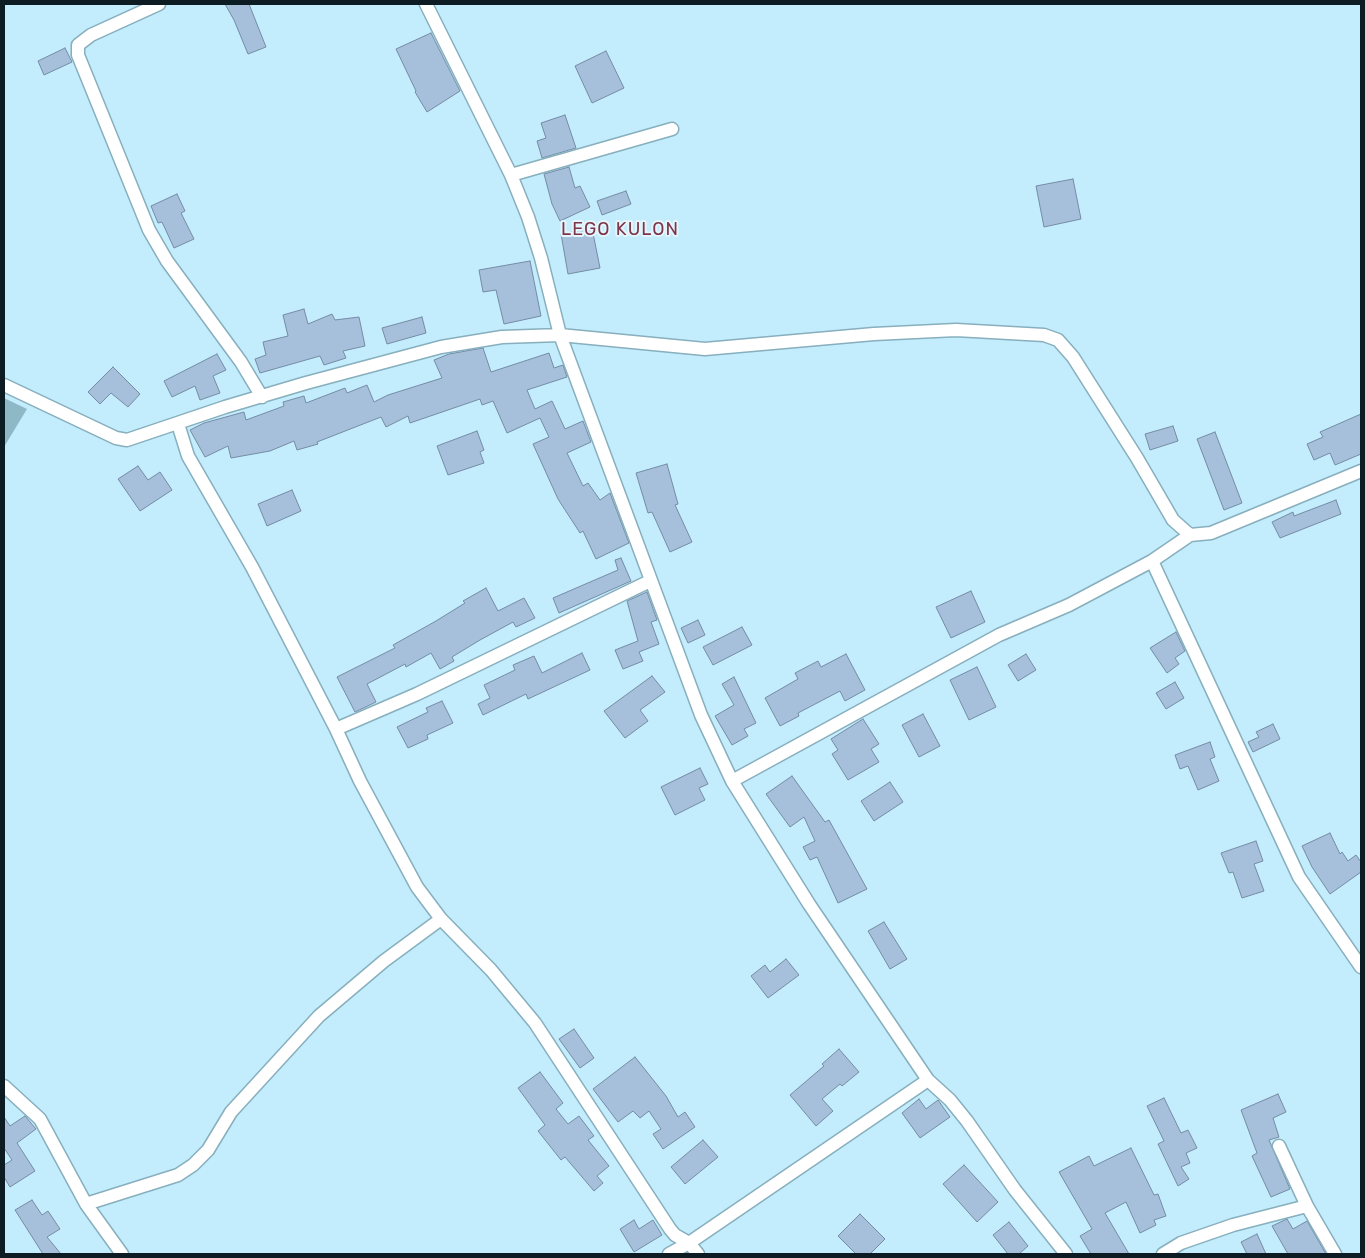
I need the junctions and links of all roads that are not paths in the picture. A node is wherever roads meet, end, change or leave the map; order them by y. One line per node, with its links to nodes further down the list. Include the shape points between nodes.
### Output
1 (158, 4): 7 (street, via 91,35 78,45 78,55 149,230)
2 (426, 4): 4 (street)
3 (672, 129): 4 (street)
4 (511, 175): 5 (street, via 541,258)
5 (560, 335): 7 (street, via 502,336 441,347); 10 (street, via 705,350 956,330 1052,336 1073,357 1173,520); 12 (street)
6 (4, 386): 8 (street, via 121,440)
7 (262, 397): 8 (street)
8 (178, 424): 13 (street, via 188,456 252,567)
9 (1361, 471): 10 (street, via 1211,533)
10 (1190, 535): 11 (street)
11 (1152, 561): 14 (street, via 1069,605 999,635); 16 (street, via 1299,877)
12 (650, 581): 13 (street, via 426,690); 14 (street, via 701,715)
13 (336, 729): 15 (street, via 400,858)
14 (732, 782): 17 (street, via 809,904)
15 (441, 919): 20 (street, via 384,961 319,1016 232,1112 208,1150 193,1165 178,1175); 22 (street, via 491,970 534,1023 670,1229)
16 (1361, 967)
17 (928, 1080): 22 (street); 27 (street, via 968,1121)
18 (4, 1086): 20 (street, via 40,1119)
19 (1279, 1146): 21 (street)
20 (86, 1204): 24 (street)
21 (1307, 1206): 23 (street, via 1233,1225); 29 (street)
22 (689, 1243): 25 (street); 26 (street)
23 (1184, 1249): 28 (street)
24 (122, 1254)
25 (669, 1254)
26 (698, 1254)
27 (1066, 1254)
28 (1163, 1254)
29 (1335, 1254)

